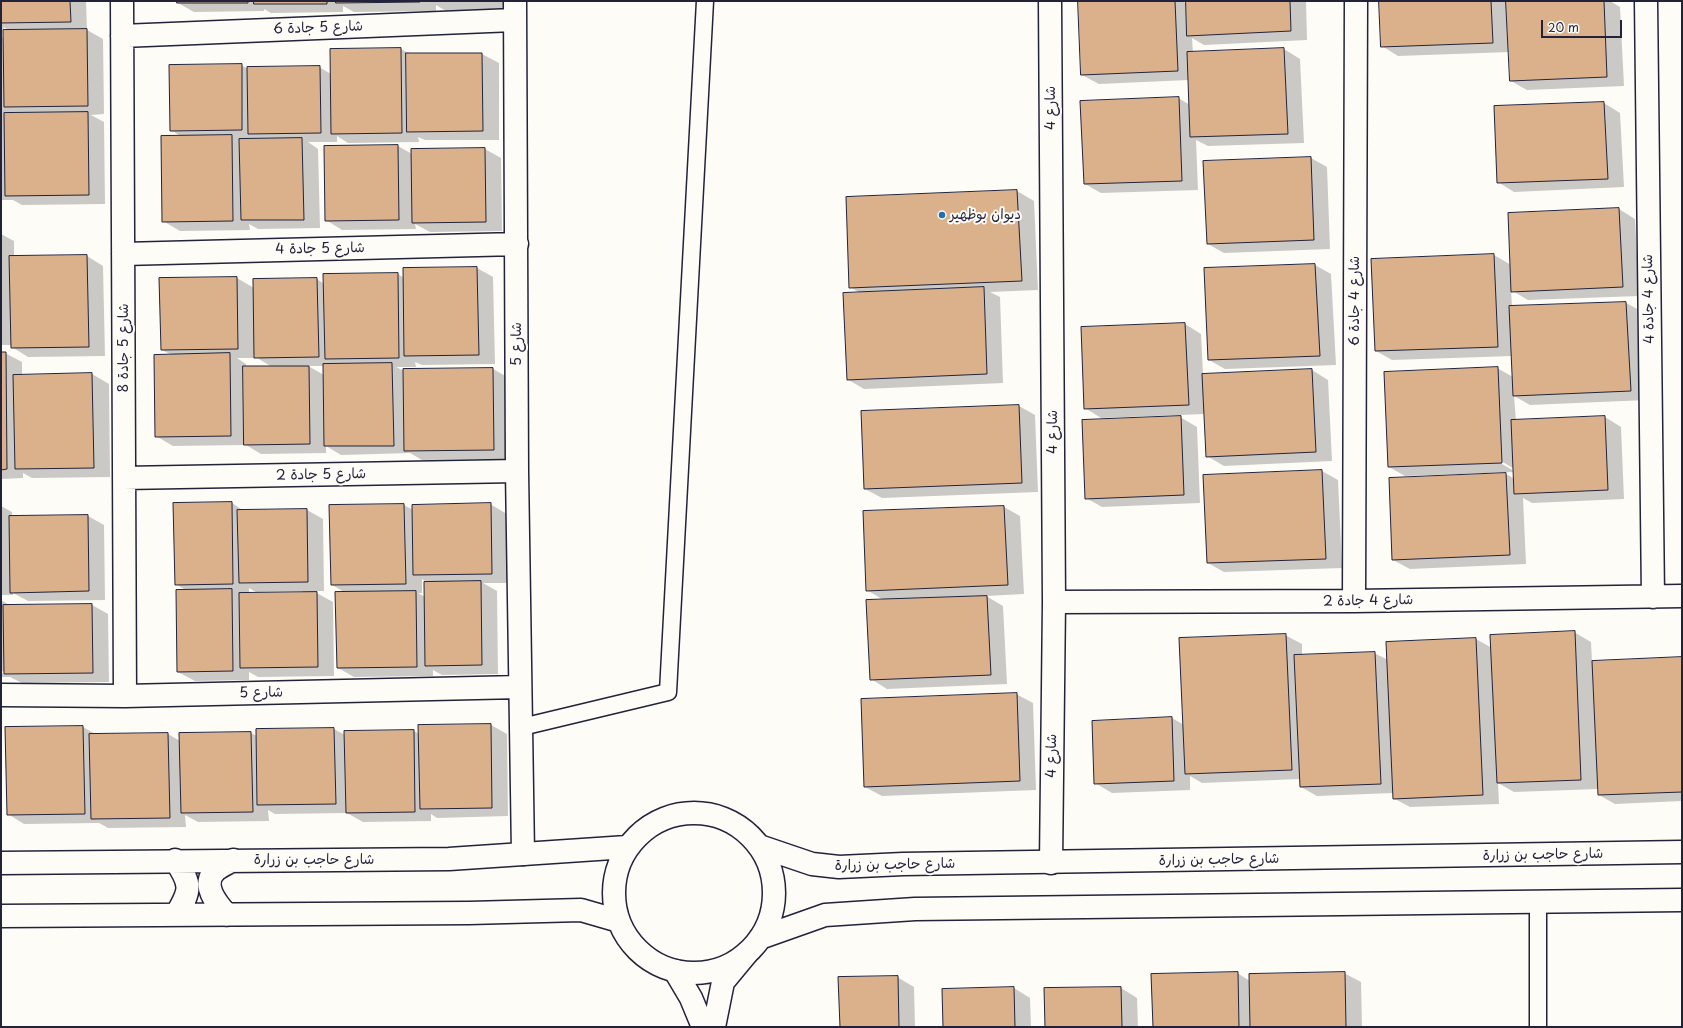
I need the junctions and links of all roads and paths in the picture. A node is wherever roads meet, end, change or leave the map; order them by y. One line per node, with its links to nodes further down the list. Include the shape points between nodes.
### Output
1 (122, 1): 7 (street, شارع 5 جادة 8)
2 (705, 1): 19 (lane, via 668,692)
3 (1050, 1): 15 (street, شارع 4)
4 (1356, 1): 14 (street, شارع 4 جادة 6)
5 (1646, 1): 13 (street, شارع 4 جادة 4)
6 (514, 11): 7 (street, شارع 5 جادة 6); 8 (street, شارع 5)
7 (122, 36): 9 (street, شارع 5 جادة 8)
8 (517, 244): 9 (street, شارع 5 جادة 4); 10 (street, شارع 5)
9 (123, 254): 11 (street, شارع 5 جادة 8)
10 (517, 471): 11 (street, شارع 5 جادة 2); 16 (street, شارع 5)
11 (124, 478): 18 (street, شارع 5 جادة 8)
12 (1682, 596): 13 (street, شارع 4 جادة 2)
13 (1653, 597): 14 (street, شارع 4 جادة 2)
14 (1354, 601): 15 (street, شارع 4 جادة 2)
15 (1054, 602): 27 (street, شارع 4)
16 (520, 687): 18 (street, شارع 5); 19 (street, شارع 5)
17 (1, 695): 18 (street, شارع 5)
18 (125, 696)
19 (522, 727): 23 (street, شارع 5)
20 (759, 846): 21 (street, via 741,828 718,816 693,812 667,817 645,828); 27 (street, شارع حاجب بن زرارة, via 812,864 839,867); 34 (street, via 770,868 774,892 770,916)
21 (627, 847): 23 (street, شارع حاجب بن زرارة); 33 (street, via 617,870 613,895)
22 (1682, 852): 27 (street, شارع حاجب بن زرارة)
23 (523, 854): 25 (street, شارع حاجب بن زرارة, via 449,859)
24 (175, 860): 25 (street, شارع حاجب بن زرارة); 26 (street, شارع حاجب بن زرارة); 31 (street, via 186,876 188,896)
25 (233, 860): 30 (street, via 215,871 210,883 213,899)
26 (1, 863)
27 (1051, 863)
28 (1682, 900): 29 (street)
29 (1538, 902): 34 (street, via 915,909 826,915); 38 (lane)
30 (227, 914): 31 (street); 33 (street, via 581,910)
31 (176, 915): 32 (street)
32 (1, 916)
33 (619, 921): 35 (street, via 632,943 641,952 651,960)
34 (754, 946): 35 (street, via 725,966 700,973); 37 (street, via 723,982)
35 (675, 971): 36 (street, via 691,998)
36 (703, 1027)
37 (714, 1027)
38 (1538, 1027)

